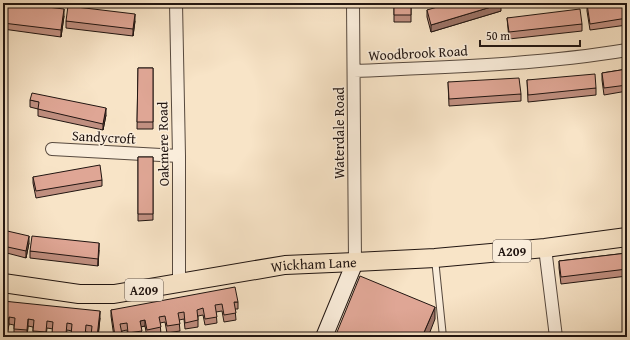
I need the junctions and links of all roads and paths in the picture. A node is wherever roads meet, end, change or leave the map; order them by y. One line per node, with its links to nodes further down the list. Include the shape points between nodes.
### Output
1 (176, 3): 6 (street, Oakmere Road)
2 (353, 3): 4 (street, Waterdale Road)
3 (627, 50): 4 (street, Woodbrook Road, via 590,56 506,63)
4 (354, 72): 10 (street, Waterdale Road)
5 (52, 149): 6 (street, Sandycroft)
6 (179, 156): 12 (street, Oakmere Road)
7 (627, 237): 8 (main road, Wickham Lane / A209)
8 (545, 248): 9 (main road, Wickham Lane / A209); 15 (street)
9 (435, 258): 10 (main road, Wickham Lane / A209); 14 (lane)
10 (355, 262): 12 (main road, Wickham Lane / A209, via 285,265); 13 (street)
11 (3, 283): 12 (main road, Wickham Lane / A209, via 79,294 114,294)
12 (179, 284)
13 (324, 337)
14 (443, 337)
15 (556, 337)

